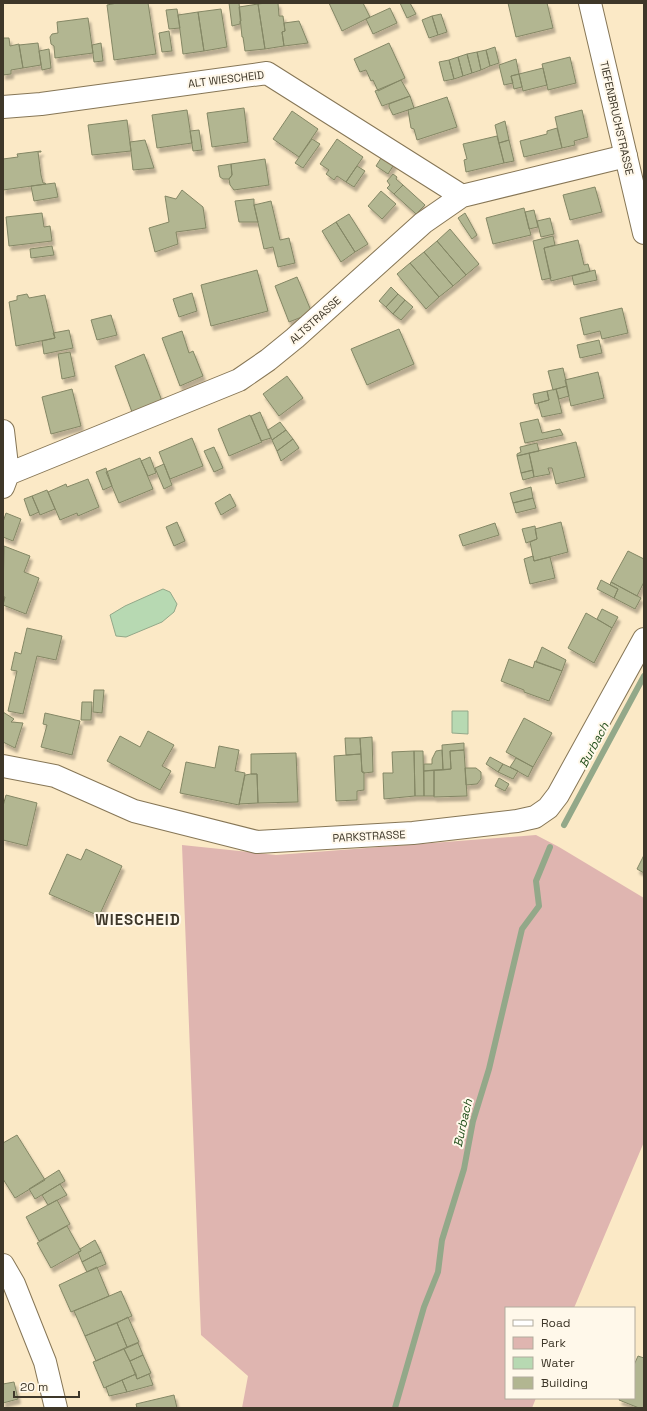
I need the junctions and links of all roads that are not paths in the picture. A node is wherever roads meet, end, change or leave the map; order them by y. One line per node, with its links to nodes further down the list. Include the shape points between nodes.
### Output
1 (590, 3): 3 (street, TIEFENBRUCHSTRASSE)
2 (3, 107): 4 (street, ALT WIESCHEID, via 267,73)
3 (626, 156): 4 (street, ALTSTRASSE); 5 (street, TIEFENBRUCHSTRASSE)
4 (462, 196): 7 (street, ALTSTRASSE, via 423,223 295,338 239,380)
5 (644, 233)
6 (3, 432): 7 (street)
7 (5, 481)
8 (644, 639): 9 (street, PARKSTRASSE, via 558,795 548,808 535,817 517,821 413,833 257,842 134,811 55,776)
9 (3, 766)
10 (3, 1265): 11 (street, via 14,1284 45,1362)
11 (56, 1408)

